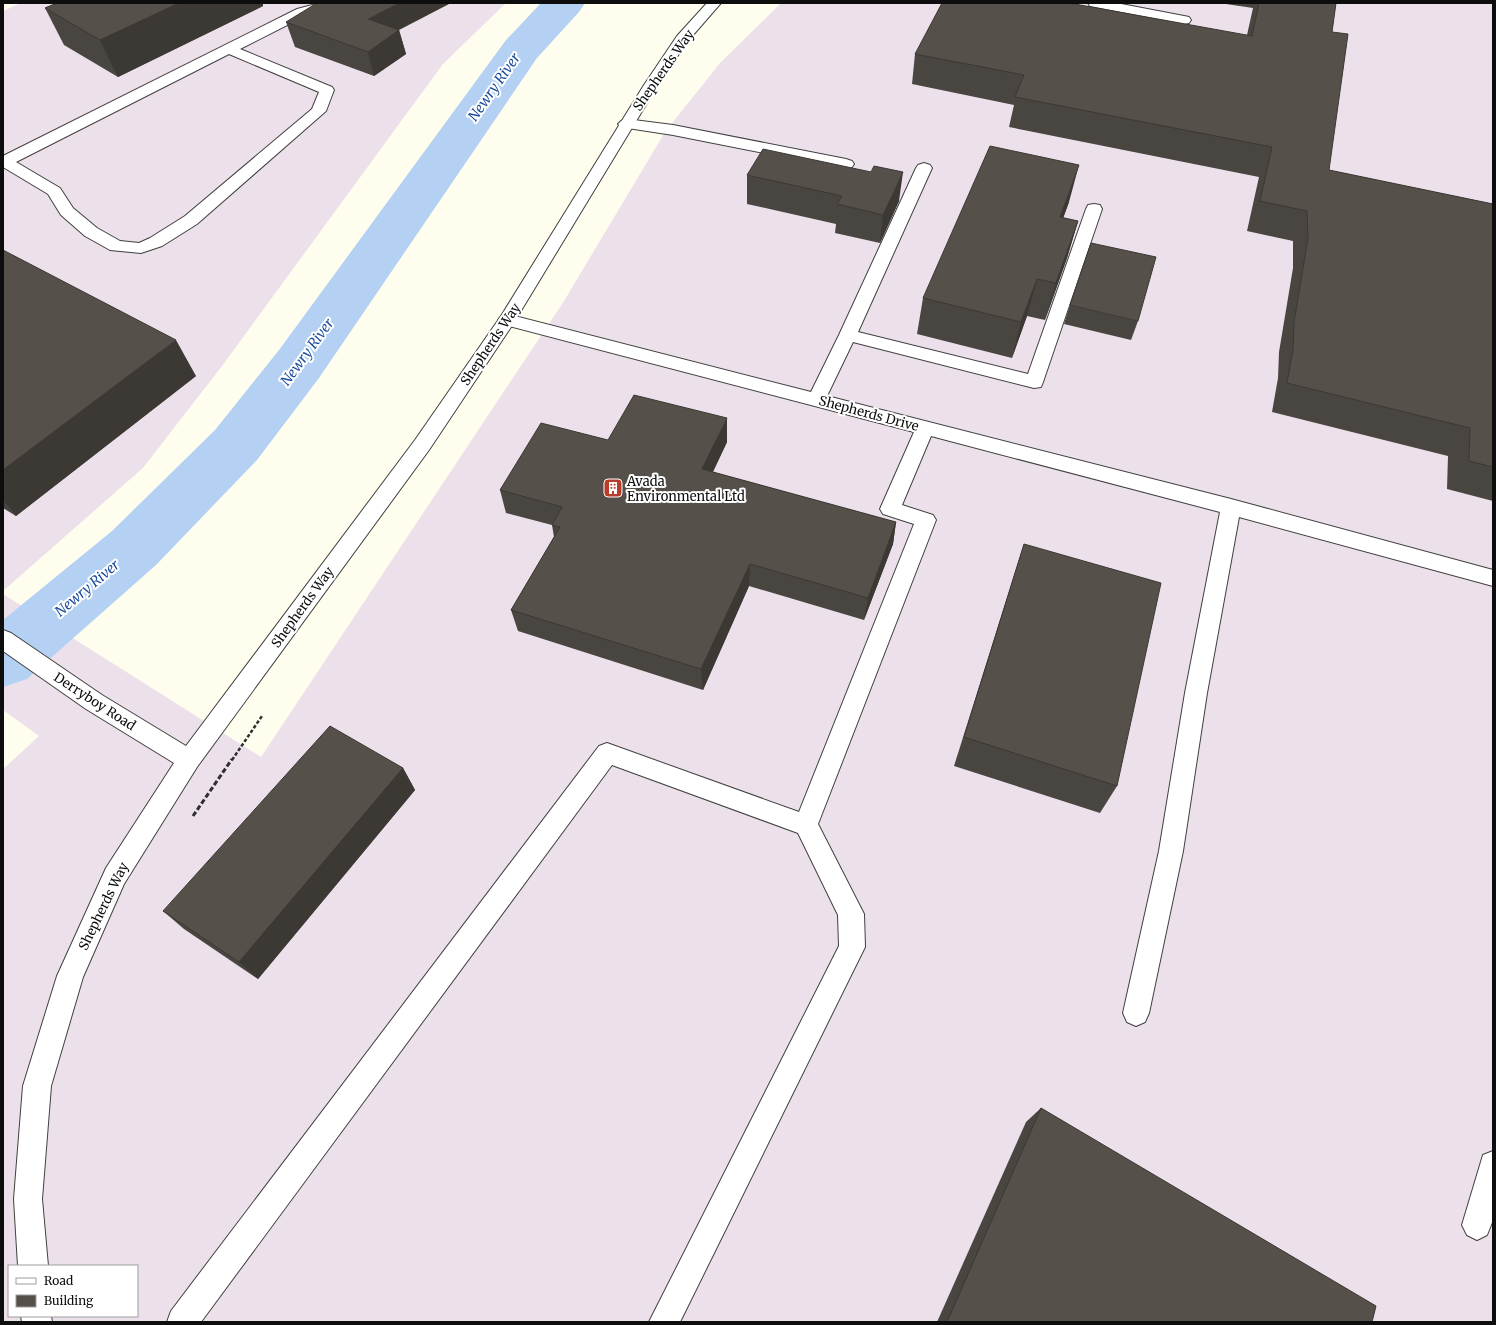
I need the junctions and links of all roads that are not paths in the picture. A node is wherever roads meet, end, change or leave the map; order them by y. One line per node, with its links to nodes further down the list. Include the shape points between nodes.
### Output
1 (335, 3): 5 (street, via 302,12)
2 (714, 3): 6 (street, Shepherds Way, via 682,39)
3 (1095, 3): 4 (street)
4 (1184, 20)
5 (228, 49): 7 (street); 7 (street, via 327,90 322,104 319,111 191,220 156,242 141,248 116,246 91,232 67,211 54,191)
6 (626, 124): 8 (street, via 673,130); 11 (street, Shepherds Way)
7 (4, 161)
8 (846, 164)
9 (924, 168): 12 (street)
10 (1094, 209): 12 (street, via 1034,382)
11 (507, 320): 13 (street, Shepherds Drive); 18 (street, Shepherds Way, via 422,445)
12 (848, 335): 13 (street)
13 (816, 400): 14 (street, Shepherds Drive)
14 (925, 428): 15 (street, Shepherds Drive); 19 (street, via 890,509 926,520)
15 (1231, 507): 16 (street, Shepherds Drive); 20 (street, via 1196,692 1171,851)
16 (1493, 578)
17 (3, 639): 18 (street, Derryboy Road, via 62,681)
18 (188, 760): 23 (street, Shepherds Way, via 115,876 70,976 37,1086 28,1200)
19 (806, 825): 24 (street, via 607,753); 25 (street, via 851,914 852,947)
20 (1136, 1013)
21 (1493, 1165): 22 (street)
22 (1477, 1225)
23 (33, 1265)
24 (182, 1322)
25 (664, 1322)

